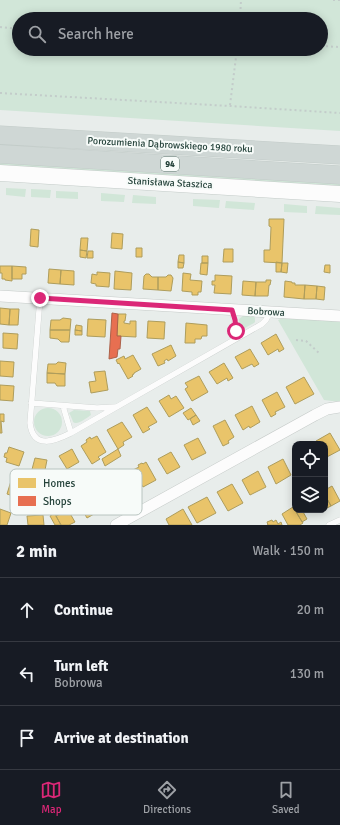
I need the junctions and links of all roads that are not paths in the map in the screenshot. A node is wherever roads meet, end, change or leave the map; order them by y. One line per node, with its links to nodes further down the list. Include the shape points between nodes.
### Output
1 (0, 135): 3 (main road, Porozumienia Dąbrowskiego 1980 roku / 94)
2 (0, 154): 5 (main road, Porozumienia Dąbrowskiego 1980 roku / 94)
3 (340, 155)
4 (0, 173): 6 (street, Stanisława Staszica)
5 (340, 175)
6 (340, 194)
7 (0, 296): 8 (street, Bobrowa)
8 (40, 298): 9 (street, Bobrowa); 13 (lane)
9 (232, 310): 10 (street, Bobrowa); 12 (lane, via 236,331)
10 (270, 312): 11 (street, Bobrowa); 12 (lane, via 262,324)
11 (340, 316)
12 (234, 339): 15 (lane)
13 (31, 403): 14 (lane); 17 (lane, via 31,430 38,439 56,440)
14 (63, 406): 15 (lane); 17 (lane)
15 (116, 406): 17 (lane)
16 (340, 407): 18 (street, via 327,409 315,415)
17 (71, 433)
18 (142, 511)
19 (134, 515): 21 (street)
20 (340, 520): 22 (lane)
21 (116, 525)
22 (330, 525)

